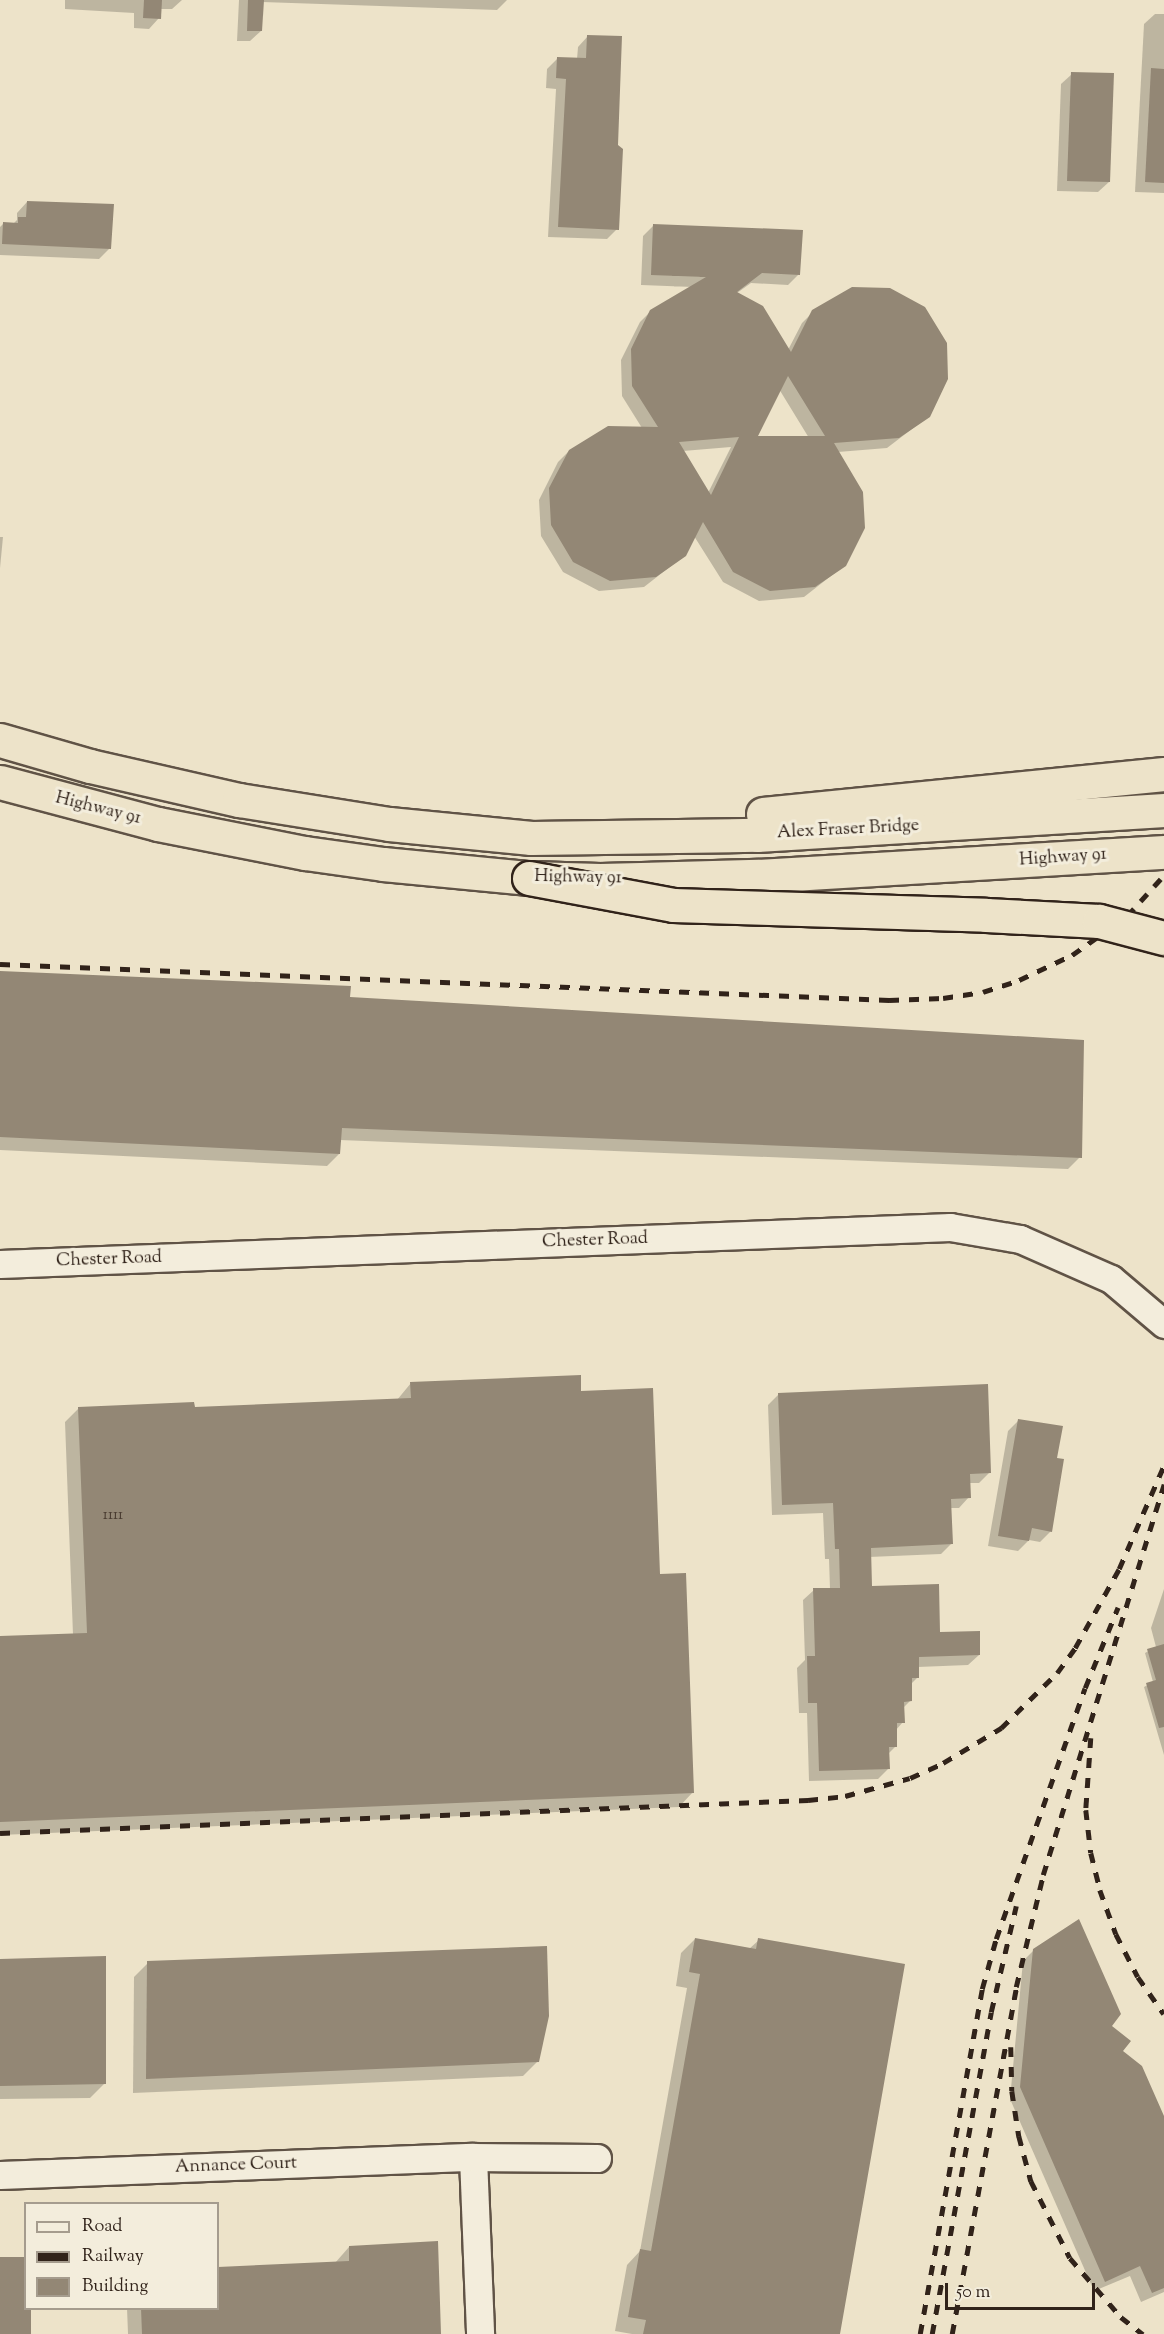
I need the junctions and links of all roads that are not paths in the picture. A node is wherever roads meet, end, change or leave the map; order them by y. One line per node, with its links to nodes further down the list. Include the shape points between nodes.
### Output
1 (0, 740): 5 (highway, via 167,785 250,802 389,824)
2 (1164, 774): 5 (highway)
3 (0, 782): 7 (highway, Highway 91, via 158,824 305,853)
4 (1164, 810): 5 (highway, Alex Fraser Bridge, via 757,836)
5 (531, 838)
6 (1164, 852): 7 (highway, Highway 91, bridge, via 758,876)
7 (529, 878): 8 (highway, bridge, via 673,905 1100,921)
8 (1164, 938)
9 (0, 1264): 10 (street, Chester Road, via 950,1227 1020,1239 1111,1279)
10 (1164, 1324)
11 (473, 2157): 12 (street, Annance Court); 13 (street, Annance Court); 14 (street)
12 (597, 2158)
13 (0, 2175)
14 (480, 2334)

